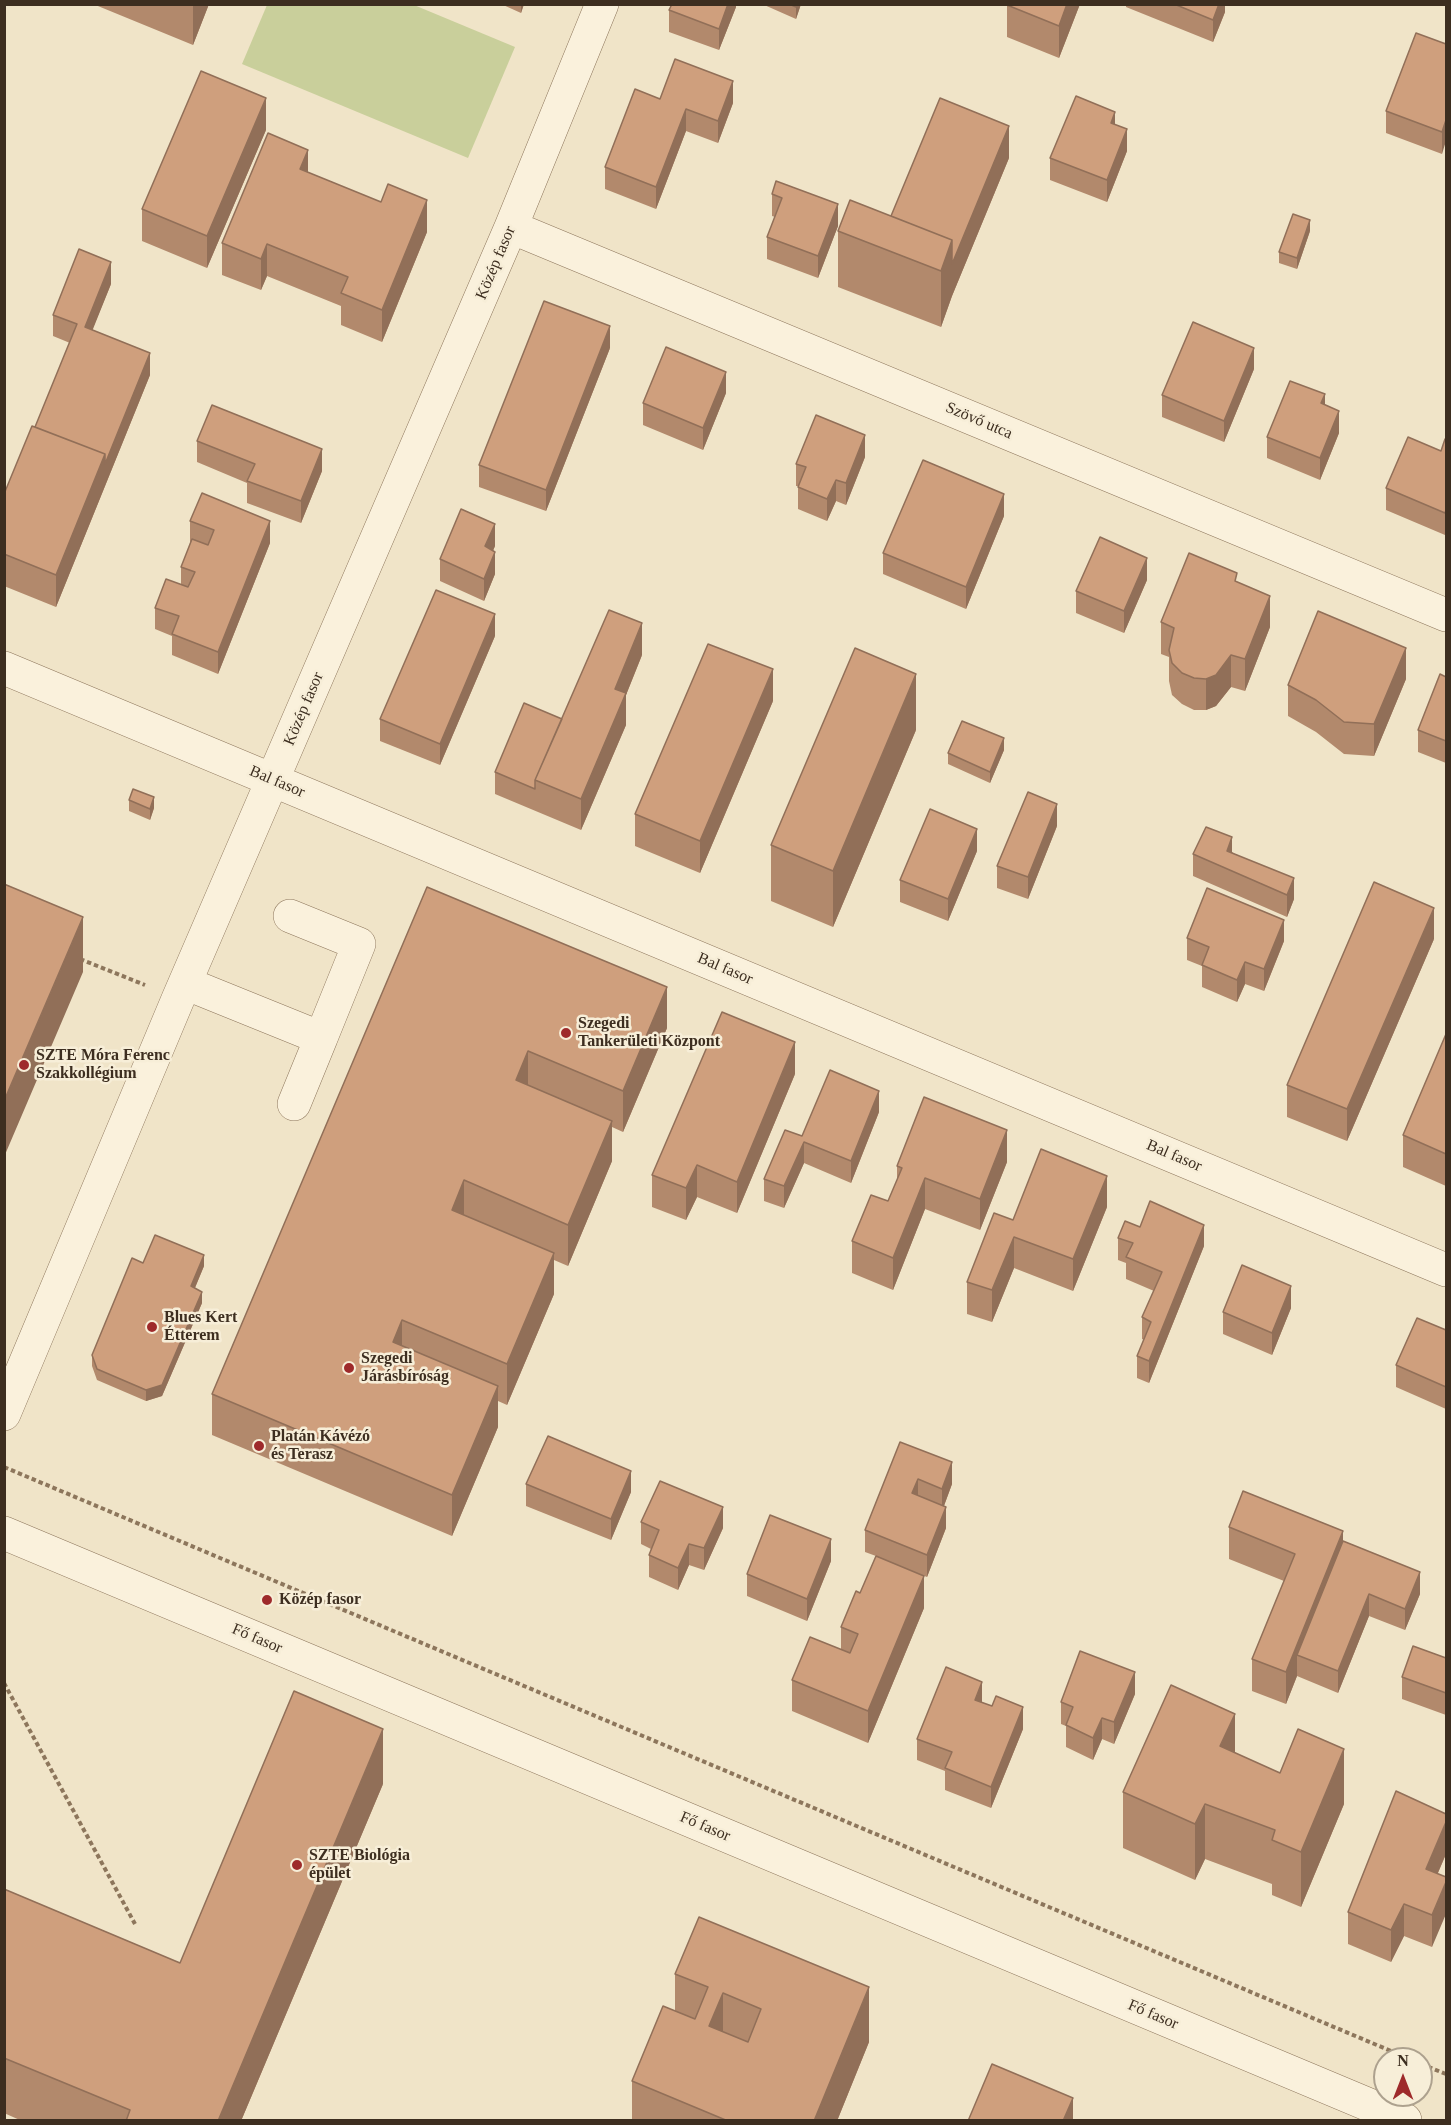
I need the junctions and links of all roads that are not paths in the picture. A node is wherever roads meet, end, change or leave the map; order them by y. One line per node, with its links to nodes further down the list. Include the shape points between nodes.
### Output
1 (602, 4): 2 (street, Közép fasor)
2 (511, 227): 3 (street, Szövő utca); 5 (street, Közép fasor)
3 (1446, 615)
4 (4, 668): 5 (street, Bal fasor)
5 (273, 781): 7 (street, Közép fasor); 10 (street, Bal fasor)
6 (290, 916): 8 (street, via 359,944)
7 (182, 991): 8 (street); 11 (street, Közép fasor)
8 (321, 1038): 9 (street)
9 (294, 1104)
10 (1446, 1270)
11 (4, 1414)
12 (4, 1533): 13 (street, Fő fasor)
13 (1405, 2121)

